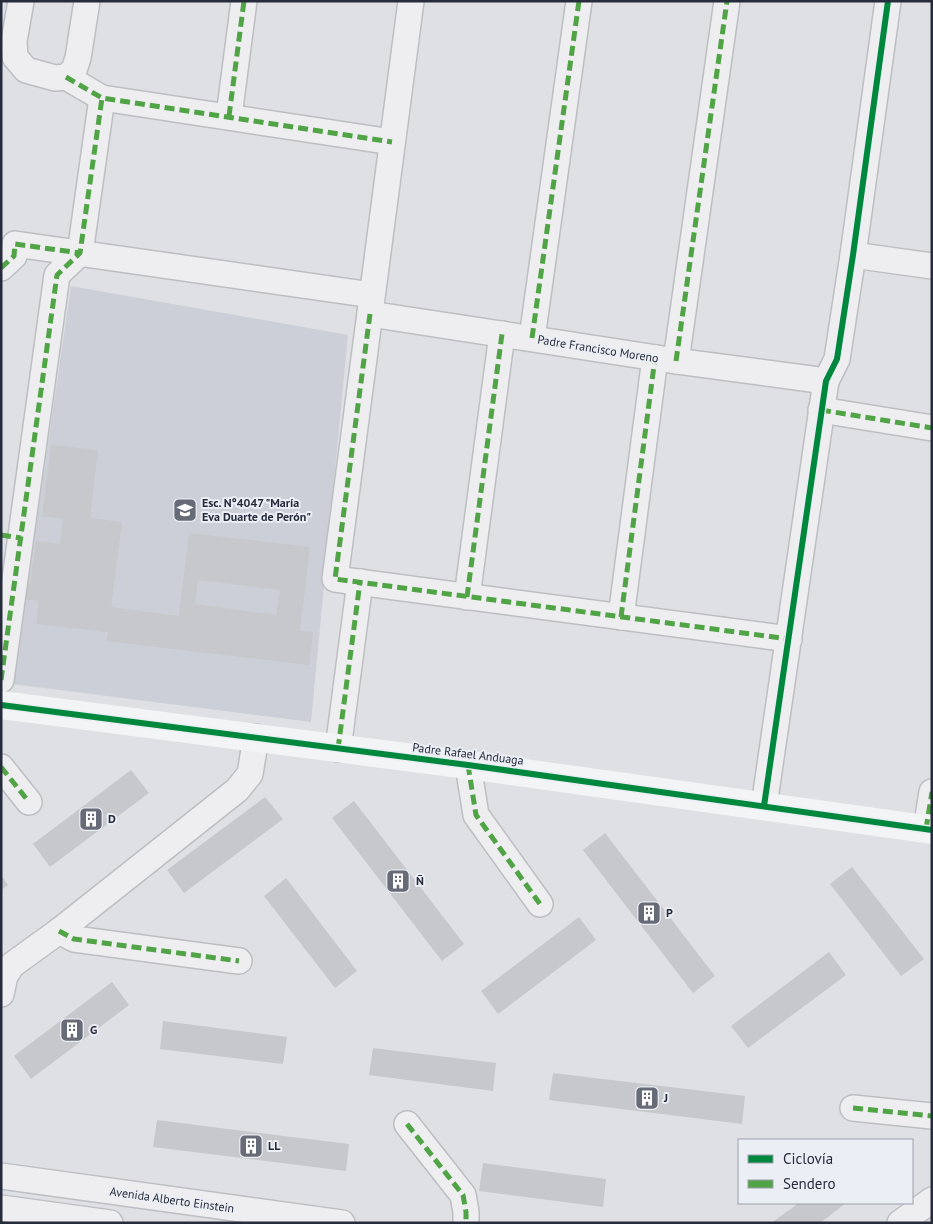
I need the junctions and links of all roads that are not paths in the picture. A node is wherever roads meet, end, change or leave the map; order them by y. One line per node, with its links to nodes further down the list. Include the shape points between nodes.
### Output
1 (21, 1): 8 (street, via 14,42 15,56 26,70 55,78)
2 (87, 1): 8 (street, via 78,58 74,70)
3 (244, 1): 10 (street)
4 (411, 1): 11 (street)
5 (579, 1): 18 (street)
6 (727, 1): 19 (street)
7 (888, 1): 13 (street)
8 (66, 77): 9 (street)
9 (102, 98): 10 (street); 12 (street)
10 (229, 116): 11 (street)
11 (392, 142): 16 (street)
12 (80, 253): 15 (street, Padre Francisco Moreno, via 15,244 14,256); 16 (street, Padre Francisco Moreno); 23 (street, via 57,275)
13 (853, 255): 14 (street); 20 (street, via 837,359)
14 (932, 266)
15 (1, 268)
16 (371, 305): 17 (street, Padre Francisco Moreno); 24 (street, via 335,579)
17 (502, 334): 18 (street, Padre Francisco Moreno); 25 (street)
18 (532, 338): 19 (street, Padre Francisco Moreno)
19 (665, 360): 20 (street, Padre Francisco Moreno); 26 (street)
20 (826, 381): 21 (street)
21 (822, 410): 22 (street); 27 (street)
22 (932, 428)
23 (11, 536): 28 (street)
24 (360, 582): 25 (street); 31 (street)
25 (467, 597): 26 (street)
26 (621, 617): 27 (street)
27 (789, 639): 36 (street)
28 (1, 680)
29 (1, 705): 30 (street, Padre Rafael Anduaga)
30 (256, 737): 31 (street, Padre Rafael Anduaga); 39 (street, via 250,774 237,790)
31 (338, 749): 32 (street, Padre Rafael Anduaga)
32 (468, 764): 36 (street, Padre Rafael Anduaga); 38 (street, via 476,816)
33 (1, 767): 35 (street)
34 (932, 792): 37 (street)
35 (29, 802)
36 (764, 806): 37 (street, Padre Rafael Anduaga)
37 (929, 829)
38 (540, 904)
39 (58, 931): 40 (street, via 74,939); 41 (street, via 12,965 5,976)
40 (239, 961)
41 (1, 994)
42 (853, 1108): 43 (street)
43 (932, 1116)
44 (406, 1124): 50 (street, via 463,1195)
45 (1, 1176): 49 (street, Avenida Alberto Einstein)
46 (932, 1200): 51 (street)
47 (6, 1213): 48 (street)
48 (110, 1223)
49 (342, 1223)
50 (466, 1223)
51 (900, 1223)

